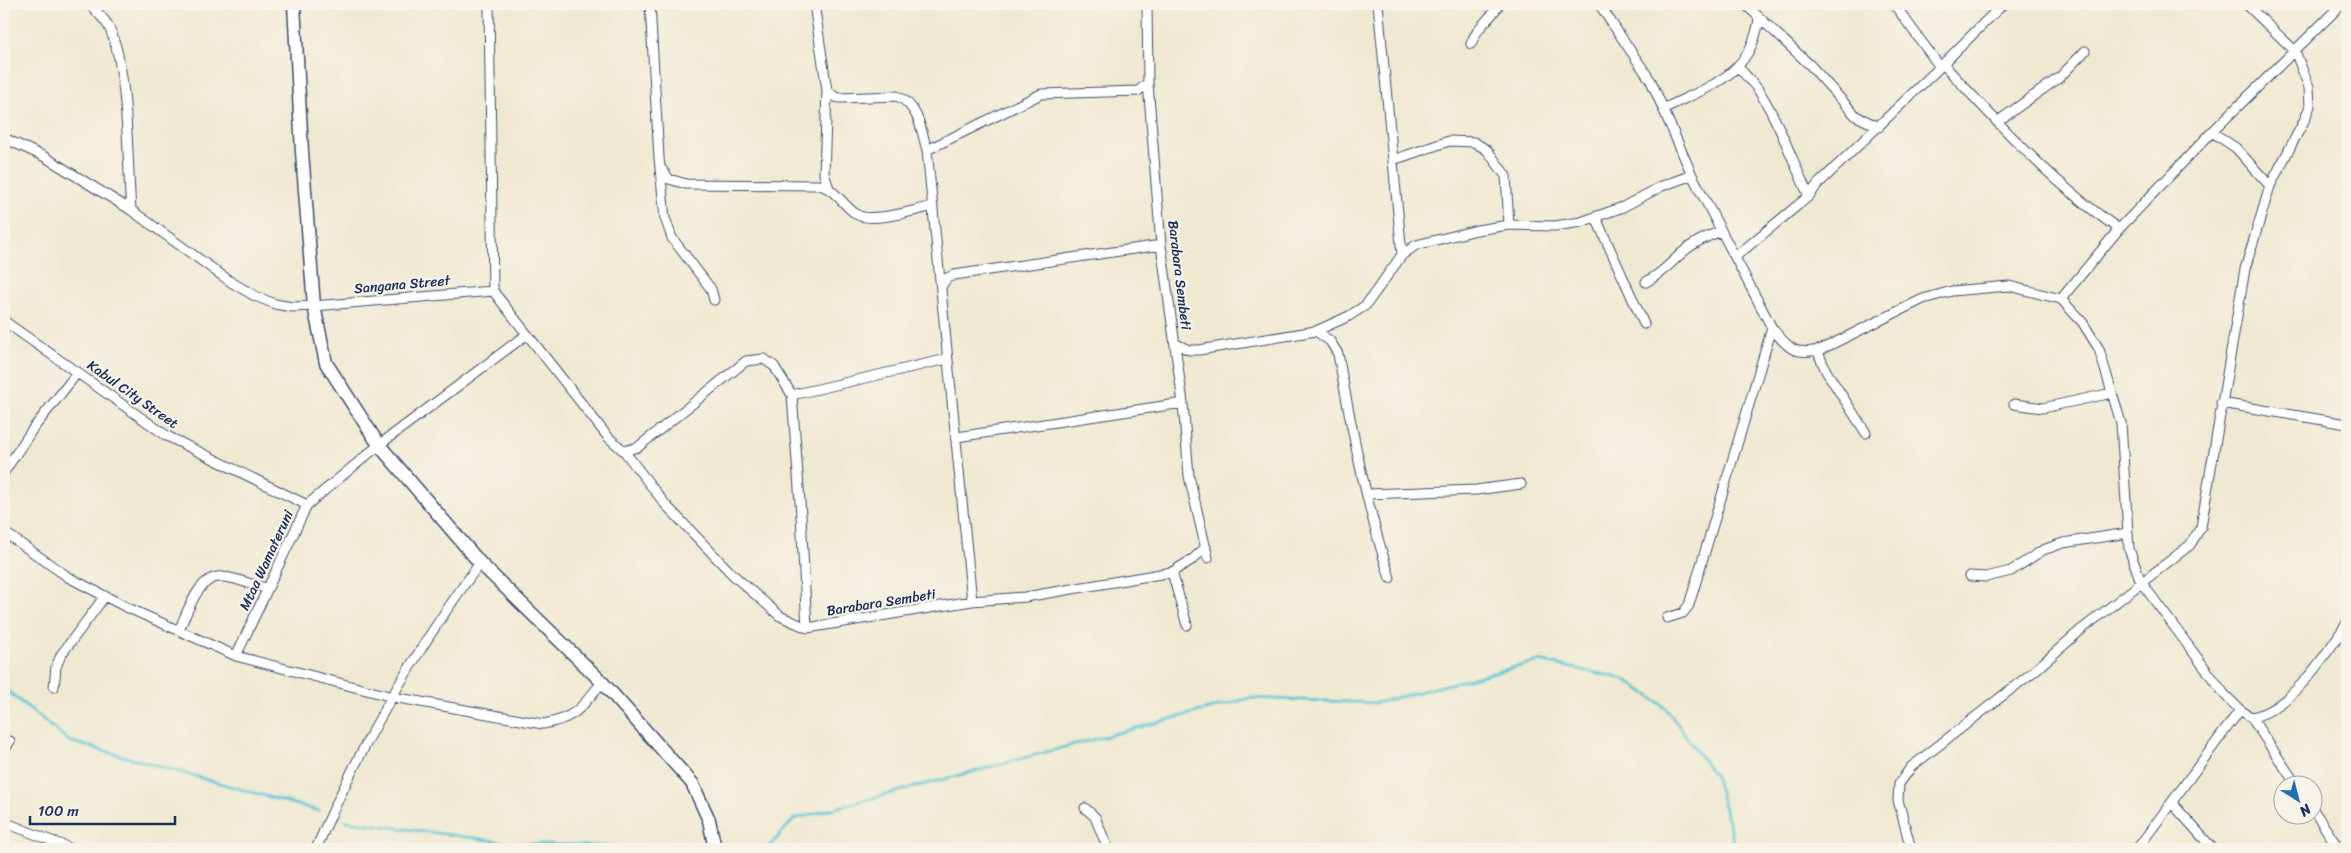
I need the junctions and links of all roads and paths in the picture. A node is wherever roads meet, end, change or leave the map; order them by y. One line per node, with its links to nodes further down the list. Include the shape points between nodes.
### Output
1 (89, 4): 36 (street, via 108,25 121,73)
2 (294, 4): 49 (street)
3 (489, 4): 46 (street)
4 (650, 4): 30 (street)
5 (814, 4): 22 (street)
6 (1147, 4): 21 (street, Barabara Sembeti)
7 (1378, 4): 29 (street)
8 (1500, 4): 16 (street, via 1481,24)
9 (1599, 4): 23 (street, via 1651,81)
10 (1745, 4): 15 (street)
11 (1894, 4): 19 (street)
12 (2003, 4): 19 (street)
13 (2246, 4): 18 (street)
14 (2342, 4): 18 (street)
15 (1759, 19): 20 (street, via 1749,53); 25 (street, via 1811,66 1856,116)
16 (1471, 44)
17 (2085, 51): 24 (street, via 2060,77)
18 (2295, 51): 26 (street); 32 (street, via 2309,87 2310,106)
19 (1942, 66): 24 (street); 25 (street)
20 (1738, 67): 23 (street, via 1718,82); 34 (street, via 1758,89 1776,120)
21 (1148, 83): 28 (street, via 1138,91 1041,94); 41 (street, Barabara Sembeti)
22 (828, 90): 28 (street, via 840,98 897,96 905,99 913,108); 33 (street, via 824,174)
23 (1663, 109): 31 (street)
24 (1997, 122): 39 (street, via 2044,169)
25 (1879, 127): 34 (street)
26 (2212, 132): 32 (street, via 2236,148); 39 (street)
27 (4, 138): 36 (street, Sangana Street, via 45,157)
28 (927, 150): 35 (street)
29 (1393, 160): 38 (street, via 1449,141 1474,142 1487,150 1506,176); 42 (street)
30 (660, 166): 33 (street, via 669,179 686,184 820,185); 48 (street, via 668,228 679,249 712,289)
31 (1692, 175): 37 (street); 40 (street)
32 (2270, 186): 62 (street, via 2245,269)
33 (829, 188): 35 (street, via 862,218)
34 (1809, 196): 43 (street)
35 (933, 206): 45 (street)
36 (130, 210): 49 (street, Sangana Street, via 255,296 292,307)
37 (1596, 218): 38 (street, via 1555,226); 51 (street)
38 (1509, 225): 42 (street, via 1416,245)
39 (2119, 229): 47 (street)
40 (1721, 231): 43 (street); 44 (street, via 1684,251 1664,272)
41 (1161, 245): 45 (street, via 954,275); 55 (street, Barabara Sembeti)
42 (1402, 255): 53 (street, via 1366,305)
43 (1735, 257): 52 (street)
44 (1646, 282)
45 (941, 286): 57 (street)
46 (493, 291): 49 (street, Sangana Street); 54 (street)
47 (2061, 299): 56 (street, via 2009,286 1952,291 1923,299); 59 (street, via 2083,323 2099,349)
48 (714, 300)
49 (314, 306): 67 (street, via 326,364)
50 (4, 321): 58 (street, Kabul City Street)
51 (1644, 324)
52 (1772, 328): 56 (street, via 1788,348 1804,353); 85 (street, via 1689,606 1676,617)
53 (1316, 331): 55 (street, via 1199,350 1189,350); 71 (street, via 1330,341 1338,354 1357,457)
54 (526, 335): 67 (street, Mtaa Wamateruni); 68 (street, via 608,437)
55 (1176, 344): 61 (street, Barabara Sembeti)
56 (1817, 350): 65 (street, via 1826,371)
57 (947, 359): 60 (street); 66 (street)
58 (78, 372): 69 (street); 72 (street, Kabul City Street, via 167,436)
59 (2112, 393): 63 (street, via 2043,408); 74 (street, via 2122,423)
60 (792, 395): 68 (street, via 768,361 758,358 746,361 638,448); 88 (street)
61 (1183, 403): 66 (street); 75 (street, Barabara Sembeti, via 1189,476)
62 (2221, 403): 64 (street); 81 (street, via 2201,527 2190,545)
63 (2014, 404)
64 (2347, 424)
65 (1866, 433)
66 (957, 437): 84 (street)
67 (379, 445): 72 (street, Mtaa Wamateruni); 77 (street)
68 (624, 452): 88 (street, via 665,504 732,574 780,616)
69 (4, 472)
70 (1521, 484): 71 (street, via 1476,490)
71 (1368, 494): 80 (street)
72 (307, 505): 82 (street, Mtaa Wamateruni)
73 (4, 532): 83 (street, via 68,577)
74 (2128, 533): 79 (street, via 2063,542 2043,550 2011,571 1986,577); 81 (street, via 2129,549)
75 (1206, 547): 76 (street, Barabara Sembeti); 78 (street, Barabara Sembeti)
76 (1208, 558)
77 (480, 563): 91 (street); 93 (street, via 440,617)
78 (1172, 572): 84 (street, Barabara Sembeti, via 1025,597); 87 (street)
79 (1970, 576)
80 (1390, 578)
81 (2141, 582): 94 (street, via 2224,695); 107 (street, via 1911,767 1899,784 1898,800)
82 (268, 588): 89 (street, via 215,578 197,592); 90 (street, Mtaa Wamateruni)
83 (105, 596): 89 (street); 92 (street, via 61,655)
84 (972, 601): 88 (street, Barabara Sembeti)
85 (1667, 618)
86 (2347, 623): 95 (street, via 2310,676 2273,708)
87 (1187, 625)
88 (807, 628)
89 (178, 630): 90 (street)
90 (236, 656): 93 (street)
91 (602, 682): 93 (street, via 580,708 561,721 543,724); 105 (street, via 692,783 708,820)
92 (54, 687)
93 (393, 697): 104 (street, via 366,741)
94 (2240, 710): 95 (street); 99 (street)
95 (2251, 717): 98 (street)
96 (10, 741): 97 (street)
97 (4, 751)
98 (2290, 776)
99 (2172, 803): 108 (street); 109 (street)
100 (1085, 808): 106 (street, via 1095,818)
101 (4, 822): 103 (street)
102 (2324, 826): 110 (street)
103 (72, 849)
104 (316, 849)
105 (715, 849)
106 (1108, 849)
107 (1912, 849)
108 (2137, 849)
109 (2213, 849)
110 (2339, 849)

